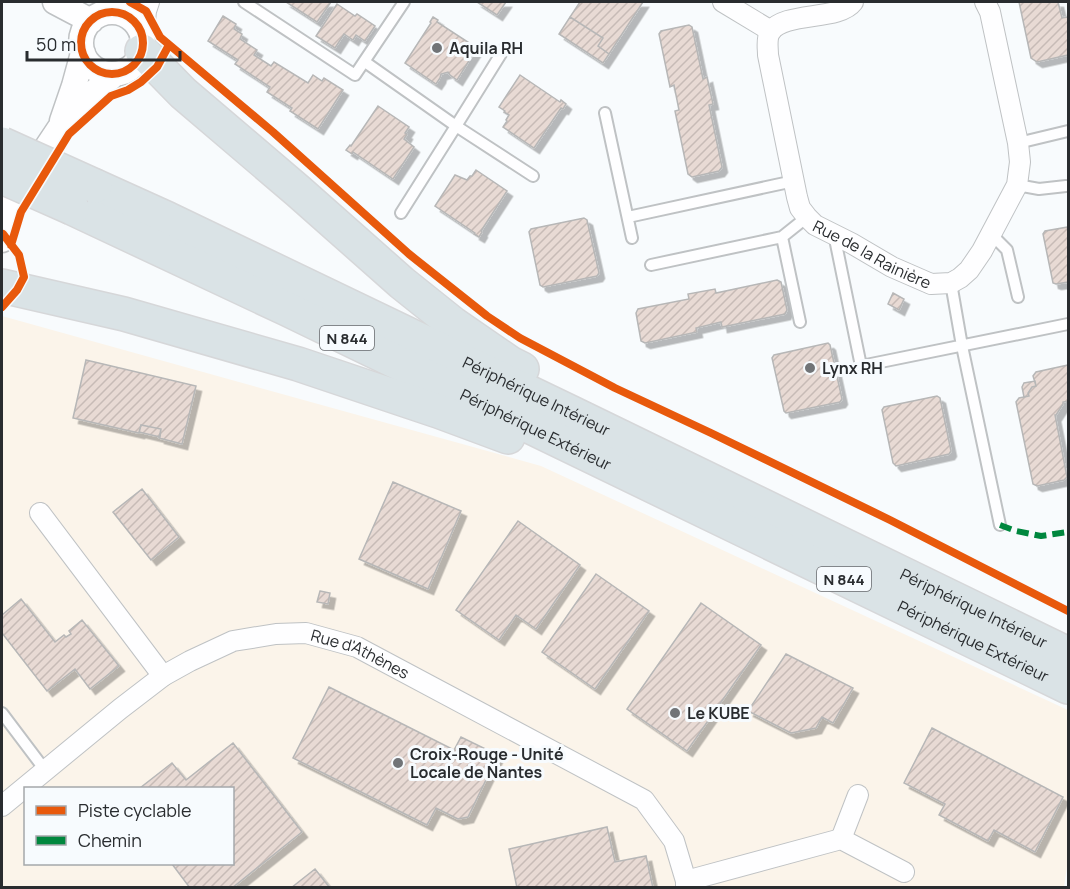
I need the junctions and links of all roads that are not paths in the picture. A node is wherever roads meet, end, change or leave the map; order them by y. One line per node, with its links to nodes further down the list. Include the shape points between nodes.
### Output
1 (55, 2): 8 (street)
2 (149, 2): 10 (street)
3 (244, 2): 13 (lane, via 355,75)
4 (404, 2): 13 (lane)
5 (723, 2): 9 (street)
6 (985, 2): 19 (street, Rue de la Rainière)
7 (857, 3): 9 (street, via 843,10 795,19)
8 (107, 12): 10 (street, via 130,19 139,29); 12 (street, via 86,27 81,44)
9 (771, 31): 22 (street, Rue de la Rainière, via 768,56)
10 (142, 47): 14 (street, via 130,68); 42 (highway, via 183,93 402,283 500,356 549,384)
11 (504, 49): 16 (lane)
12 (83, 53): 14 (street, via 96,70); 17 (street)
13 (365, 62): 16 (lane)
14 (115, 74): 17 (street)
15 (605, 113): 28 (lane)
16 (456, 126): 21 (lane); 27 (lane)
17 (59, 129): 25 (street)
18 (1068, 131): 19 (lane)
19 (1018, 143): 23 (street, Rue de la Rainière)
20 (2, 144): 26 (highway, Périphérique Intérieur / N 844, bridge)
21 (533, 176)
22 (794, 181): 28 (lane); 29 (street, Rue de la Rainière, via 800,208)
23 (1017, 185): 24 (lane, via 1040,189); 31 (street, Rue de la Rainière)
24 (1066, 186)
25 (4, 196): 26 (highway, Périphérique Extérieur / N 844, bridge); 34 (street, via 8,220)
26 (83, 197): 42 (highway, Périphérique Intérieur / N 844, via 168,219); 43 (highway, Périphérique Extérieur / N 844, via 278,304)
27 (401, 213)
28 (628, 217): 33 (lane)
29 (807, 217): 30 (street, Rue de la Rainière); 32 (lane)
30 (834, 234): 36 (street, Rue de la Rainière, via 931,284); 41 (lane, via 861,366)
31 (991, 234): 36 (street, Rue de la Rainière, via 969,270); 38 (lane, via 1008,250)
32 (782, 237): 35 (lane); 39 (lane)
33 (632, 238)
34 (2, 240)
35 (651, 265)
36 (951, 283): 41 (lane)
37 (2, 286): 43 (highway, via 124,314 298,364 503,435 582,469)
38 (1018, 297)
39 (800, 322)
40 (1068, 324): 41 (lane)
41 (962, 346): 45 (lane)
42 (572, 413): 46 (highway, Périphérique Intérieur / N 844)
43 (621, 470): 48 (highway, Périphérique Extérieur / N 844)
44 (40, 513): 47 (street)
45 (1000, 525)
46 (1068, 654)
47 (163, 676): 50 (street, Rue d'Athènes); 57 (street, Rue d'Athènes, via 233,641 276,634 306,633 357,647 644,800 674,841)
48 (1068, 687)
49 (2, 713): 50 (lane)
50 (45, 770): 51 (street, Rue d'Athènes)
51 (25, 787)
52 (24, 788): 54 (street, Rue d'Athènes)
53 (858, 795): 55 (street)
54 (2, 806)
55 (842, 839): 56 (street); 57 (street)
56 (904, 872)
57 (686, 884)

